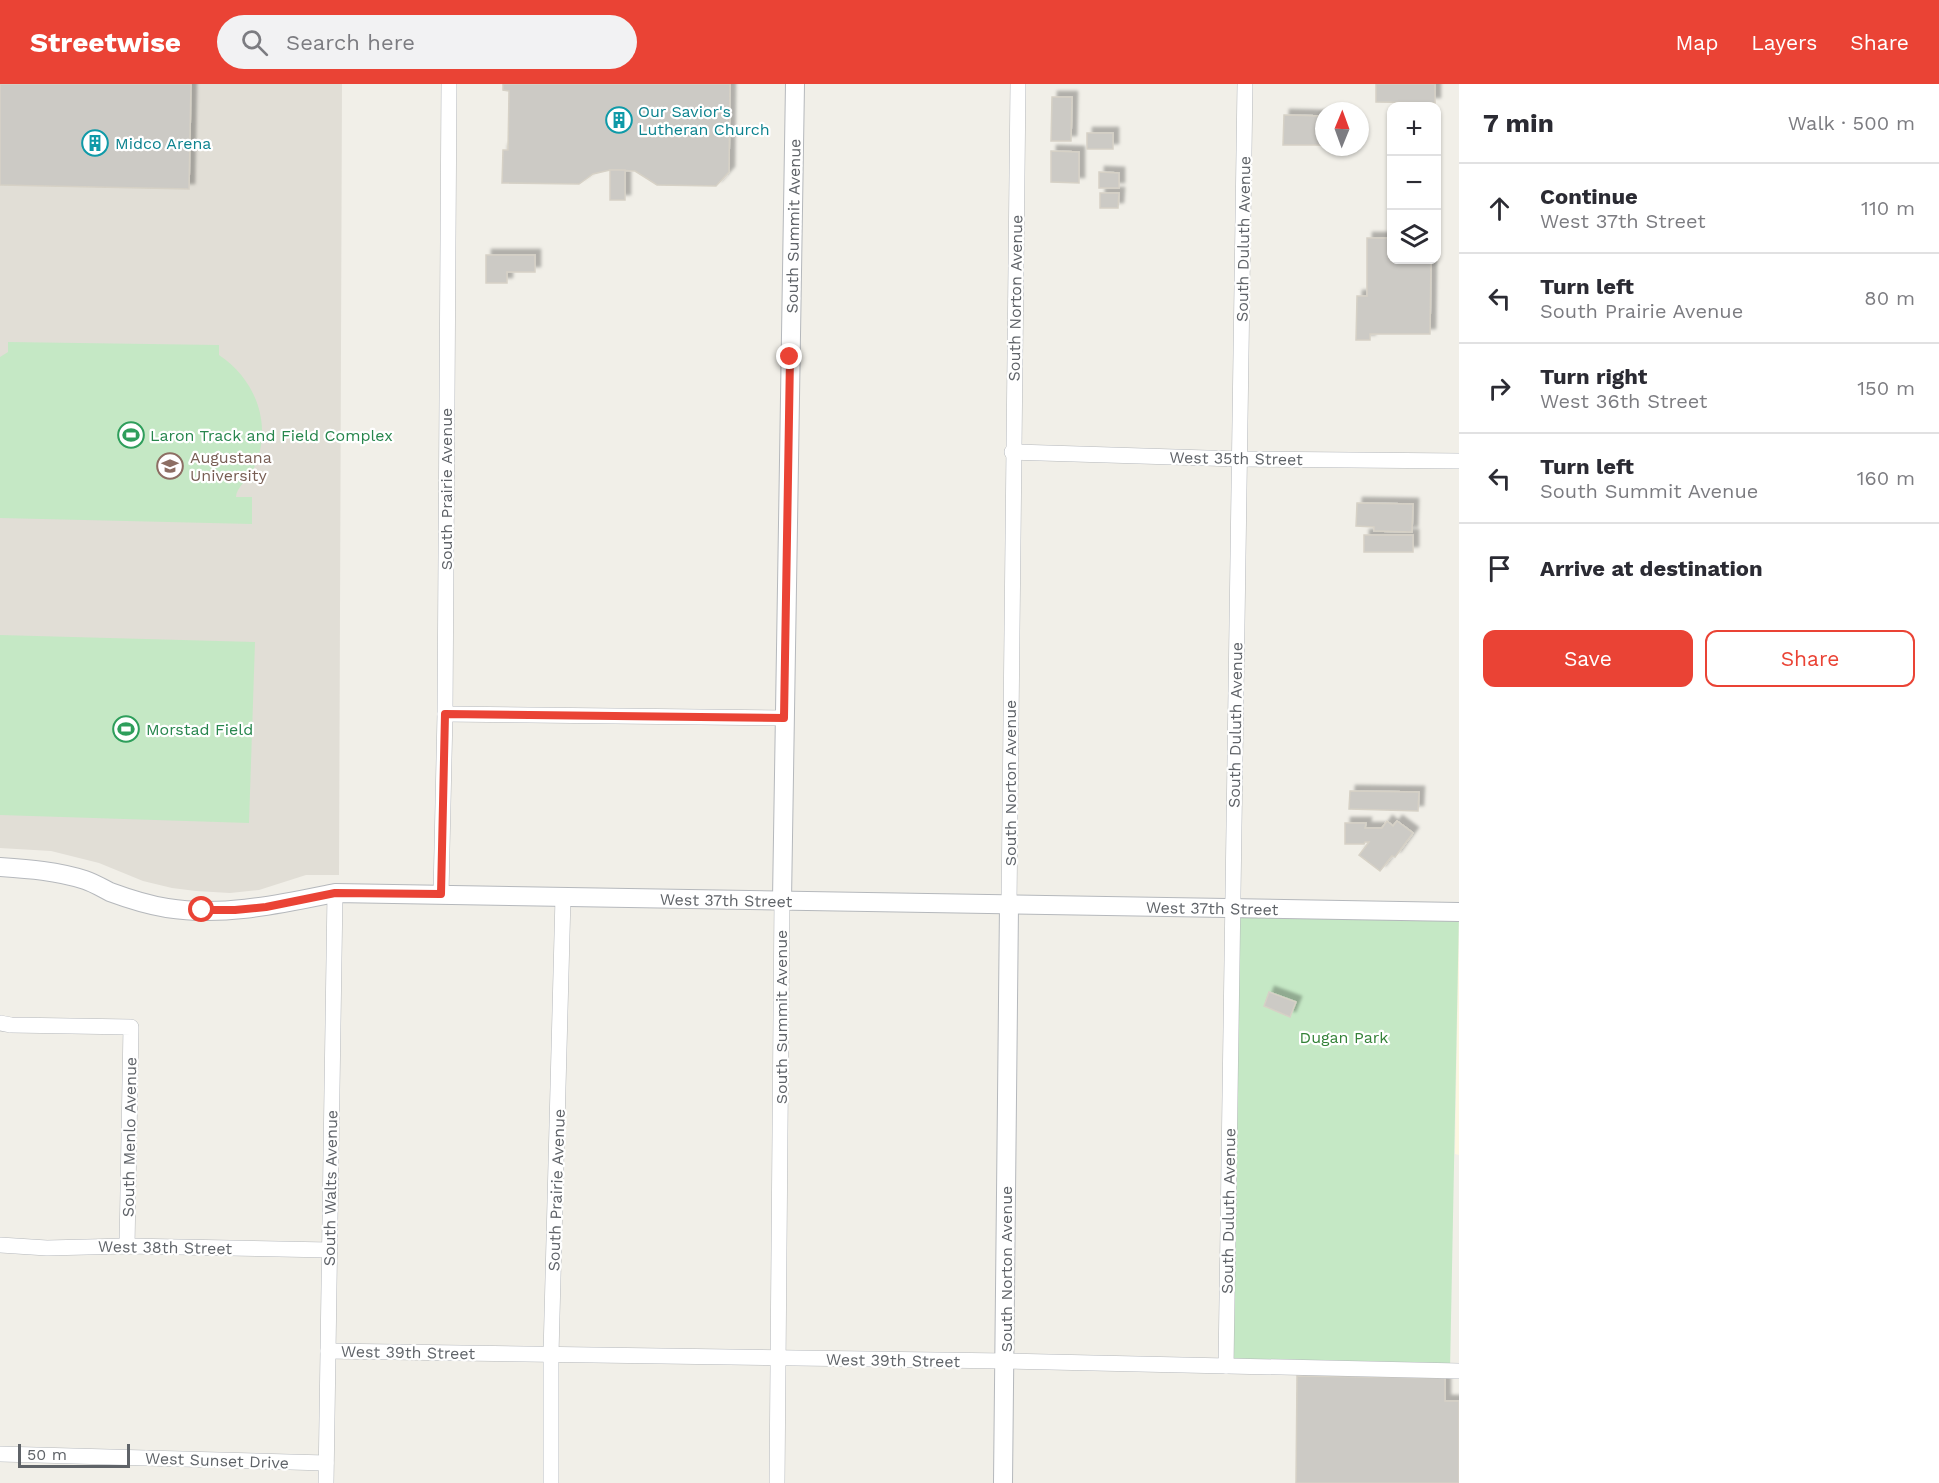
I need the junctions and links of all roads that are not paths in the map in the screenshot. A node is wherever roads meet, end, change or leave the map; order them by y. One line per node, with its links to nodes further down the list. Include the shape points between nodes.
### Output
1 (449, 84): 8 (street, South Prairie Avenue)
2 (795, 84): 9 (street, South Summit Avenue)
3 (1018, 84): 5 (street, South Norton Avenue)
4 (1245, 84): 6 (street, South Duluth Avenue)
5 (1012, 452): 6 (street, West 35th Street); 15 (street, South Norton Avenue)
6 (1239, 459): 7 (street, West 35th Street); 16 (street, South Duluth Avenue)
7 (1459, 461)
8 (445, 714): 9 (street); 12 (street, South Prairie Avenue)
9 (784, 718): 14 (street, South Summit Avenue)
10 (0, 867): 11 (street, West 37th Street, via 69,876 169,908 235,910)
11 (335, 893): 12 (street, West 37th Street); 21 (street, South Walts Avenue)
12 (441, 894): 13 (street, West 37th Street)
13 (563, 897): 14 (street, West 37th Street); 23 (street, South Prairie Avenue)
14 (782, 900): 15 (street, West 37th Street); 24 (street, South Summit Avenue)
15 (1009, 905): 16 (street, West 37th Street); 25 (street, South Norton Avenue)
16 (1232, 908): 17 (street, West 37th Street); 26 (street, South Duluth Avenue)
17 (1459, 912)
18 (0, 1023): 20 (street, South Menlo Avenue, via 131,1027)
19 (0, 1245): 20 (street, West 38th Street)
20 (127, 1246): 21 (street, West 38th Street)
21 (329, 1250): 22 (street, South Walts Avenue)
22 (328, 1351): 23 (street, West 39th Street); 29 (street, South Walts Avenue)
23 (551, 1354): 24 (street, West 39th Street); 31 (street, South Prairie Avenue)
24 (778, 1358): 25 (street, West 39th Street); 32 (street, South Summit Avenue)
25 (1005, 1361): 26 (street, West 39th Street); 33 (street, South Norton Avenue)
26 (1226, 1366): 27 (street, West 39th Street)
27 (1459, 1371)
28 (0, 1454): 29 (street, West Sunset Drive)
29 (326, 1463): 30 (street, South Walts Avenue)
30 (326, 1483)
31 (551, 1483)
32 (777, 1483)
33 (1003, 1483)

